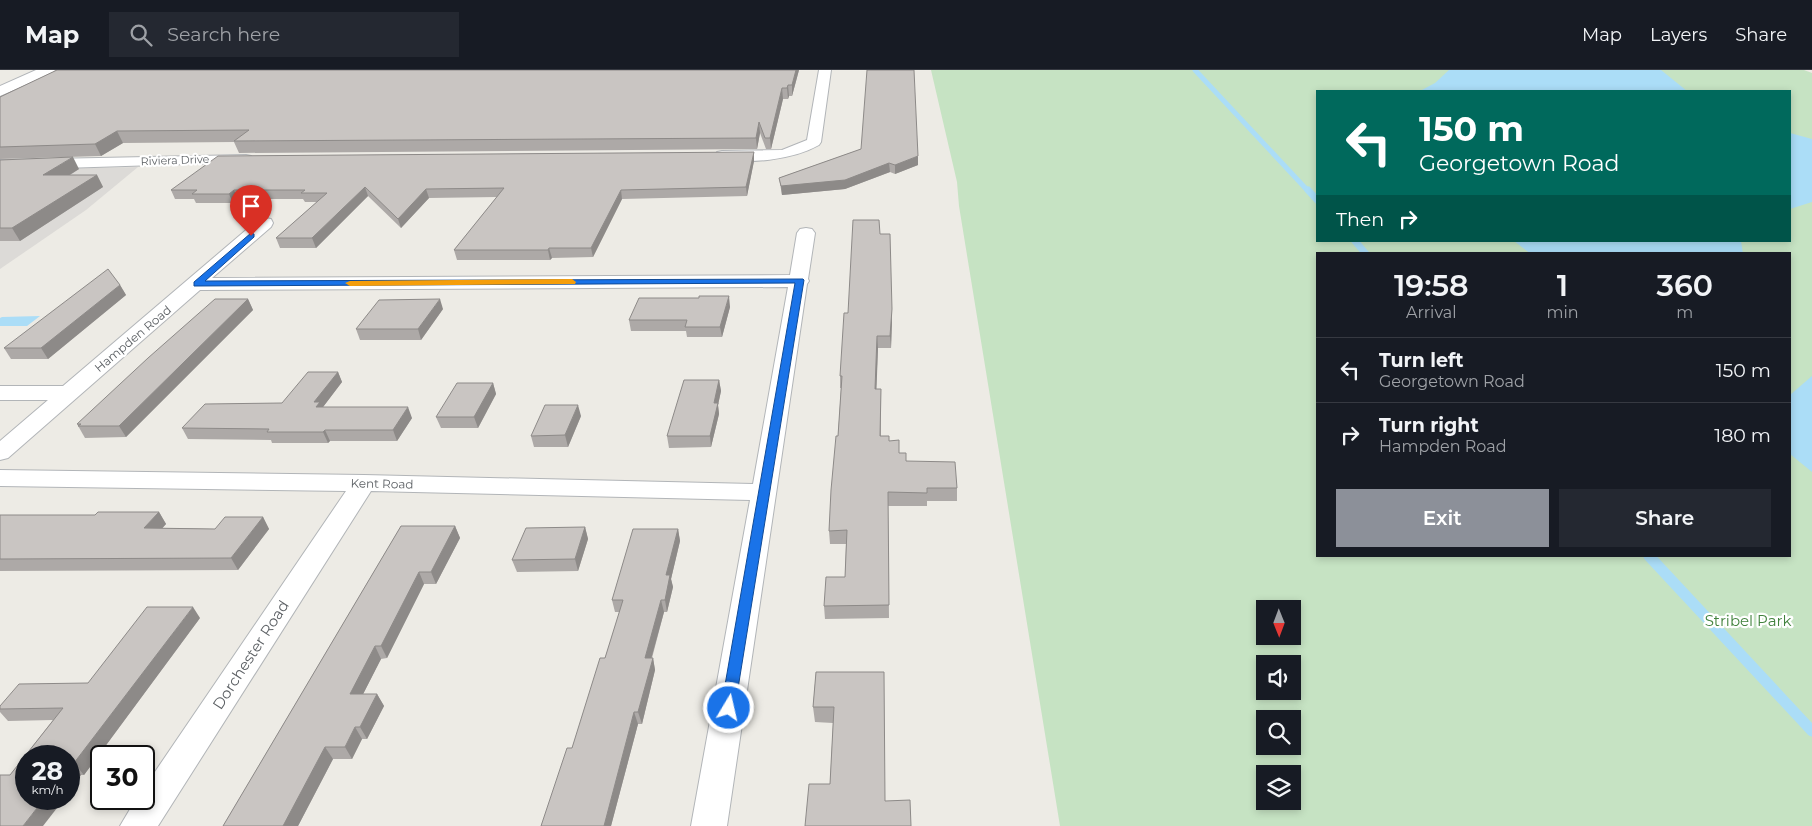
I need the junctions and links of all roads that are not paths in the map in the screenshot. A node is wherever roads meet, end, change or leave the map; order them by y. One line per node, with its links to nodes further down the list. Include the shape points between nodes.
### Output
1 (48, 70): 3 (street)
2 (824, 70): 4 (street, via 814,142 806,149 775,154)
3 (0, 92)
4 (706, 155)
5 (261, 159): 6 (street, Riviera Drive)
6 (0, 165)
7 (265, 223): 10 (street, Hampden Road)
8 (806, 233): 9 (street)
9 (800, 280): 10 (street); 16 (street)
10 (197, 284): 11 (street, Hampden Road)
11 (70, 392): 12 (street); 13 (street, Hampden Road)
12 (0, 393)
13 (0, 453)
14 (0, 478): 15 (street, Kent Road)
15 (364, 483): 16 (street, Kent Road); 17 (street, Dorchester Road)
16 (764, 492): 18 (street)
17 (138, 826)
18 (709, 826)

